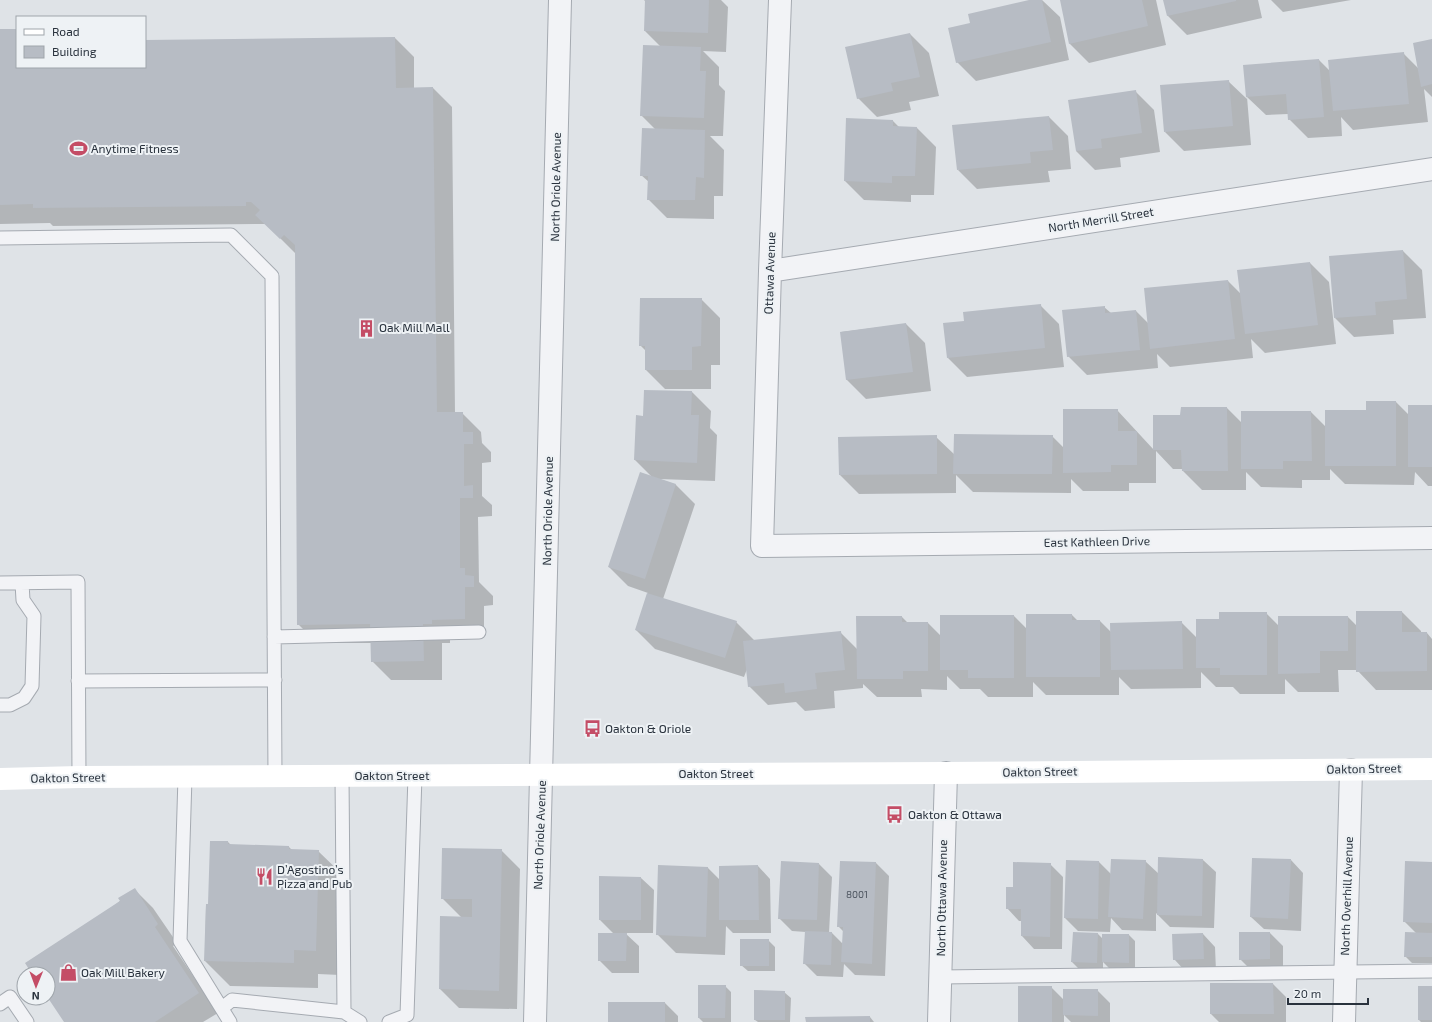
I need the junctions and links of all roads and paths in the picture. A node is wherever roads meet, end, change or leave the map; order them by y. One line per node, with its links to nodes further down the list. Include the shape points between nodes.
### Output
1 (560, 0): 18 (street, North Oriole Avenue)
2 (780, 0): 5 (street, Ottawa Avenue)
3 (1432, 169): 5 (street, North Merrill Street)
4 (0, 238): 11 (lane, via 231,235 272,276)
5 (770, 271): 7 (street, Ottawa Avenue)
6 (1432, 538): 7 (street, East Kathleen Drive)
7 (762, 546)
8 (0, 583): 9 (lane)
9 (22, 583): 13 (lane, via 78,582); 14 (lane, via 23,600 34,616 32,686 24,698 10,705)
10 (479, 632): 11 (lane)
11 (274, 637): 12 (lane)
12 (275, 680): 13 (lane); 23 (lane)
13 (78, 682): 21 (lane)
14 (0, 705)
15 (1432, 768): 16 (main road, Oakton Street)
16 (1351, 770): 17 (main road, Oakton Street); 26 (street, North Overhill Avenue)
17 (946, 773): 18 (main road, Oakton Street); 27 (street, North Ottawa Avenue)
18 (542, 775): 20 (main road, Oakton Street); 35 (street, North Oriole Avenue)
19 (342, 776): 20 (main road, Oakton Street); 23 (main road, Oakton Street); 30 (lane)
20 (415, 776): 34 (lane, via 407,1015)
21 (79, 777): 22 (main road, Oakton Street); 24 (main road, Oakton Street)
22 (185, 777): 23 (main road, Oakton Street); 29 (lane, via 180,941)
23 (275, 777)
24 (0, 779)
25 (1432, 971): 26 (lane)
26 (1345, 972): 27 (lane); 37 (street, North Overhill Avenue)
27 (940, 976): 36 (street, North Ottawa Avenue)
28 (0, 1004): 31 (lane, via 10,997)
29 (222, 1008): 30 (lane, via 232,1000); 32 (lane)
30 (344, 1012): 33 (lane)
31 (27, 1022)
32 (230, 1022)
33 (360, 1022)
34 (389, 1022)
35 (535, 1022)
36 (939, 1022)
37 (1344, 1022)

